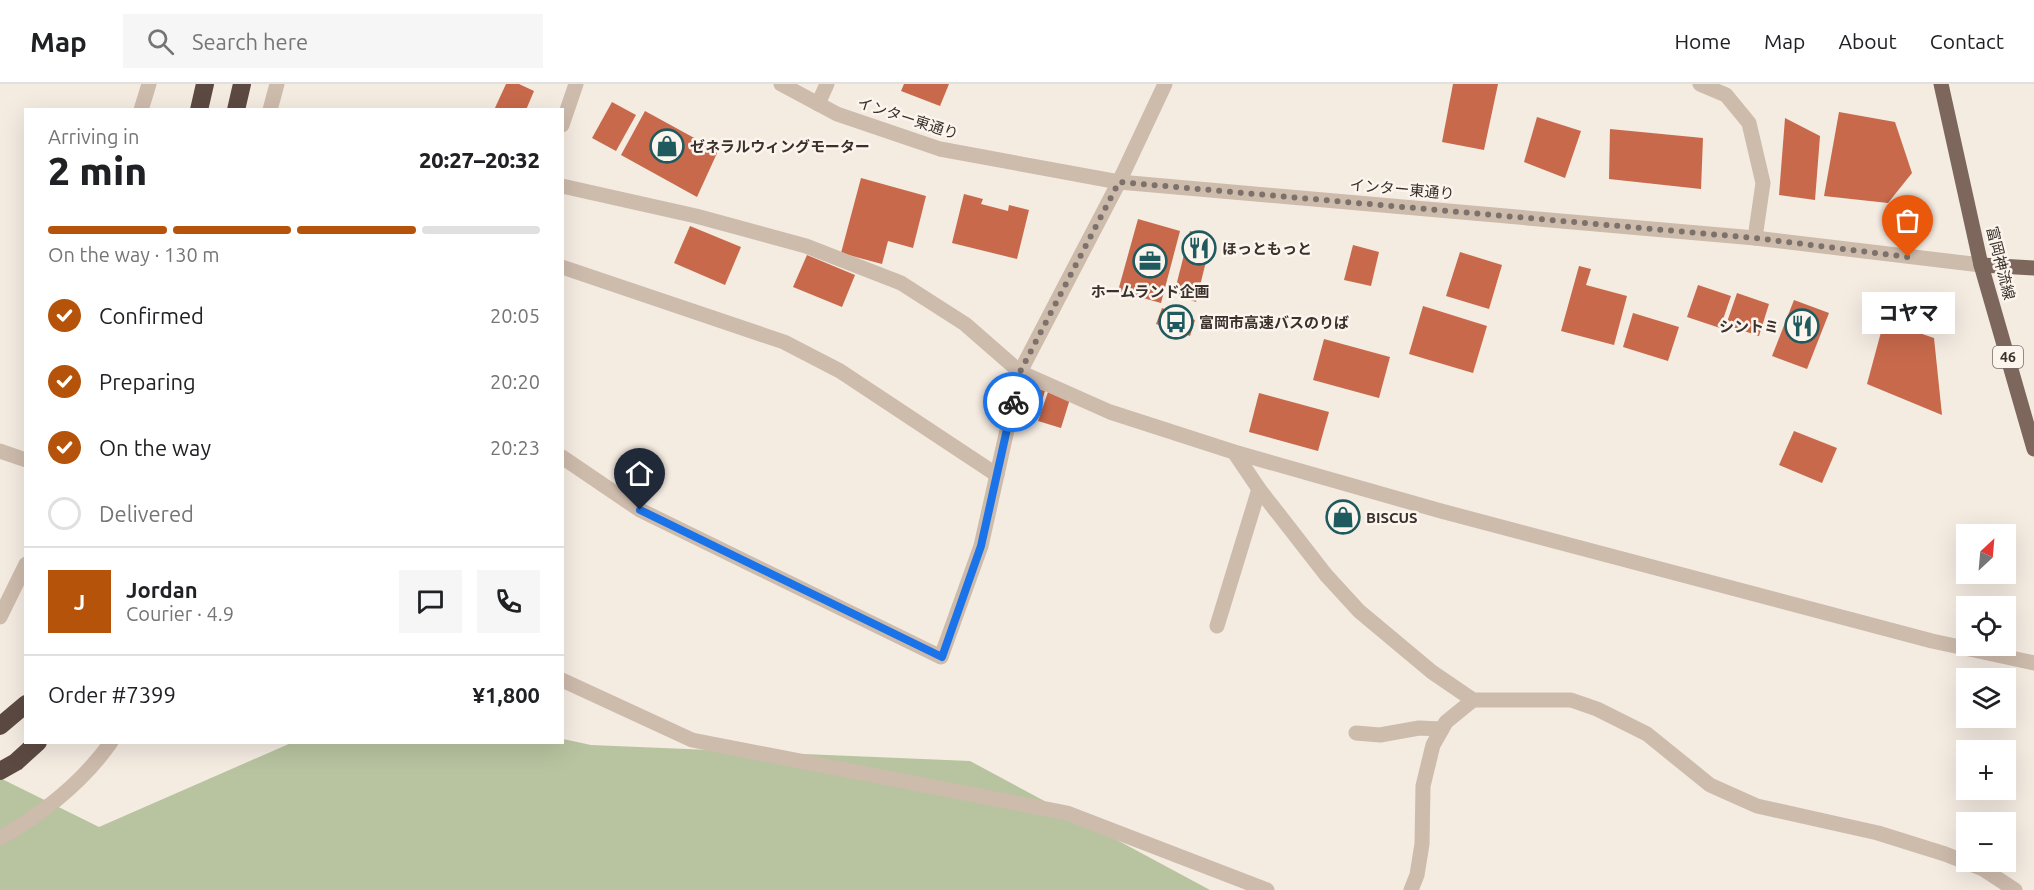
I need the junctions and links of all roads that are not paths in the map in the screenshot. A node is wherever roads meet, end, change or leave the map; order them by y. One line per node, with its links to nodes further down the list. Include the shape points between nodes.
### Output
1 (149, 84): 12 (street)
2 (205, 84): 13 (highway)
3 (242, 84): 14 (highway)
4 (278, 84): 15 (street)
5 (576, 84): 16 (street)
6 (781, 84): 11 (street, インター東通り)
7 (827, 84): 11 (street)
8 (1165, 84): 17 (street)
9 (1700, 84): 19 (street, via 1726,95 1749,123 1763,183)
10 (1941, 84): 20 (main road, 富岡神流線 / 46)
11 (818, 104): 17 (street, インター東通り, via 940,149)
12 (142, 108)
13 (199, 108)
14 (236, 108)
15 (271, 108)
16 (564, 119)
17 (1119, 182): 19 (street, インター東通り); 23 (street)
18 (564, 186): 23 (street, via 806,246 901,283 965,324)
19 (1755, 238): 20 (street, インター東通り)
20 (1982, 265): 22 (main road, インター東通り); 24 (main road, 富岡神流線 / 46)
21 (564, 268): 29 (street, via 784,342 840,371)
22 (2034, 268)
23 (1020, 372): 26 (street, via 1110,412); 29 (street)
24 (2034, 449)
25 (0, 451): 28 (street)
26 (1234, 452): 30 (street); 34 (street, via 1487,524 1932,641)
27 (564, 457): 29 (street, via 640,510 942,657 981,546)
28 (24, 459)
29 (997, 475)
30 (1259, 489): 33 (street); 36 (street, via 1359,611 1432,672)
31 (24, 568): 32 (street)
32 (0, 617)
33 (1217, 626)
34 (2034, 663)
35 (564, 681): 45 (street, via 692,740 1067,813)
36 (1473, 700): 39 (street); 47 (street, via 1571,700 1597,709 1647,734 1710,785 1757,806 1878,833 1945,854 1983,869)
37 (24, 706): 38 (highway)
38 (0, 726)
39 (1442, 729): 40 (street, via 1419,728 1380,735); 46 (street, via 1433,745 1423,786 1422,844)
40 (1356, 733)
41 (36, 744): 43 (highway)
42 (110, 744): 44 (street, via 66,792)
43 (0, 771)
44 (0, 838)
45 (1267, 890)
46 (1411, 890)
47 (2015, 890)

